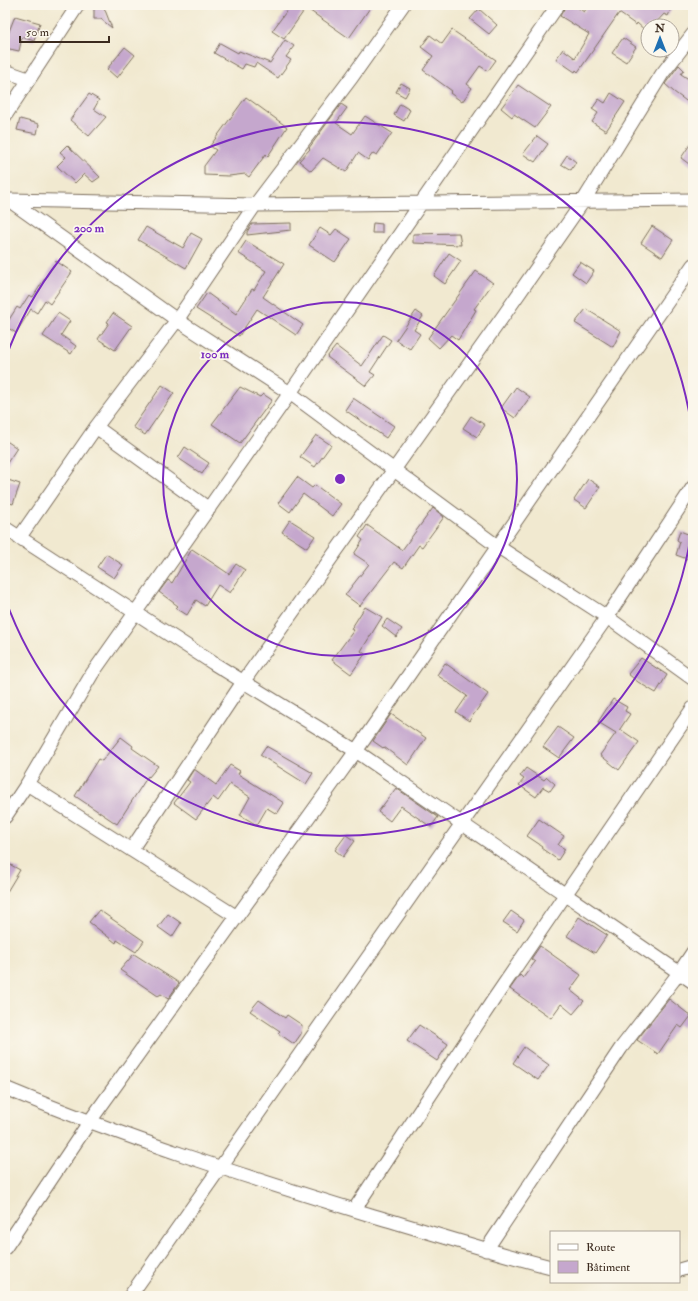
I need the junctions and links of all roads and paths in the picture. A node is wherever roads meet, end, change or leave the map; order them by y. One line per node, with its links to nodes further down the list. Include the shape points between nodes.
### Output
1 (78, 5): 6 (street)
2 (558, 5): 11 (street)
3 (400, 6): 12 (street, via 352,77)
4 (693, 34): 10 (street, via 662,74)
5 (5, 71): 6 (street)
6 (28, 79): 7 (street)
7 (5, 116)
8 (8, 200): 12 (street); 14 (street)
9 (693, 200): 10 (street)
10 (582, 202): 11 (street); 17 (street)
11 (419, 204): 12 (street); 15 (street)
12 (255, 205): 14 (street)
13 (693, 265): 22 (street)
14 (177, 320): 15 (street); 16 (street)
15 (290, 393): 17 (street); 19 (street)
16 (96, 427): 19 (street); 21 (street)
17 (394, 471): 22 (street); 26 (street)
18 (693, 487): 24 (street)
19 (209, 509): 23 (street)
20 (5, 528): 21 (street)
21 (19, 538): 23 (street)
22 (497, 546): 24 (street); 28 (street)
23 (137, 612): 26 (street); 29 (street, via 92,674)
24 (607, 617): 25 (street); 31 (street)
25 (693, 679)
26 (243, 682): 28 (street); 32 (street)
27 (693, 708): 33 (street)
28 (356, 751): 31 (street); 34 (street)
29 (27, 784): 30 (street); 32 (street)
30 (5, 817)
31 (462, 824): 33 (street); 40 (street)
32 (131, 850): 34 (street)
33 (566, 895): 36 (street); 41 (street, via 489,1005)
34 (237, 917): 39 (street)
35 (693, 952): 36 (street)
36 (679, 973): 37 (street); 43 (street, via 621,1048)
37 (693, 982)
38 (5, 1088): 39 (street)
39 (90, 1121): 40 (street); 42 (street)
40 (220, 1167): 41 (street); 47 (street)
41 (354, 1210): 43 (street)
42 (5, 1248)
43 (486, 1250): 45 (street)
44 (693, 1266): 46 (street)
45 (550, 1267)
46 (680, 1270)
47 (130, 1296)

